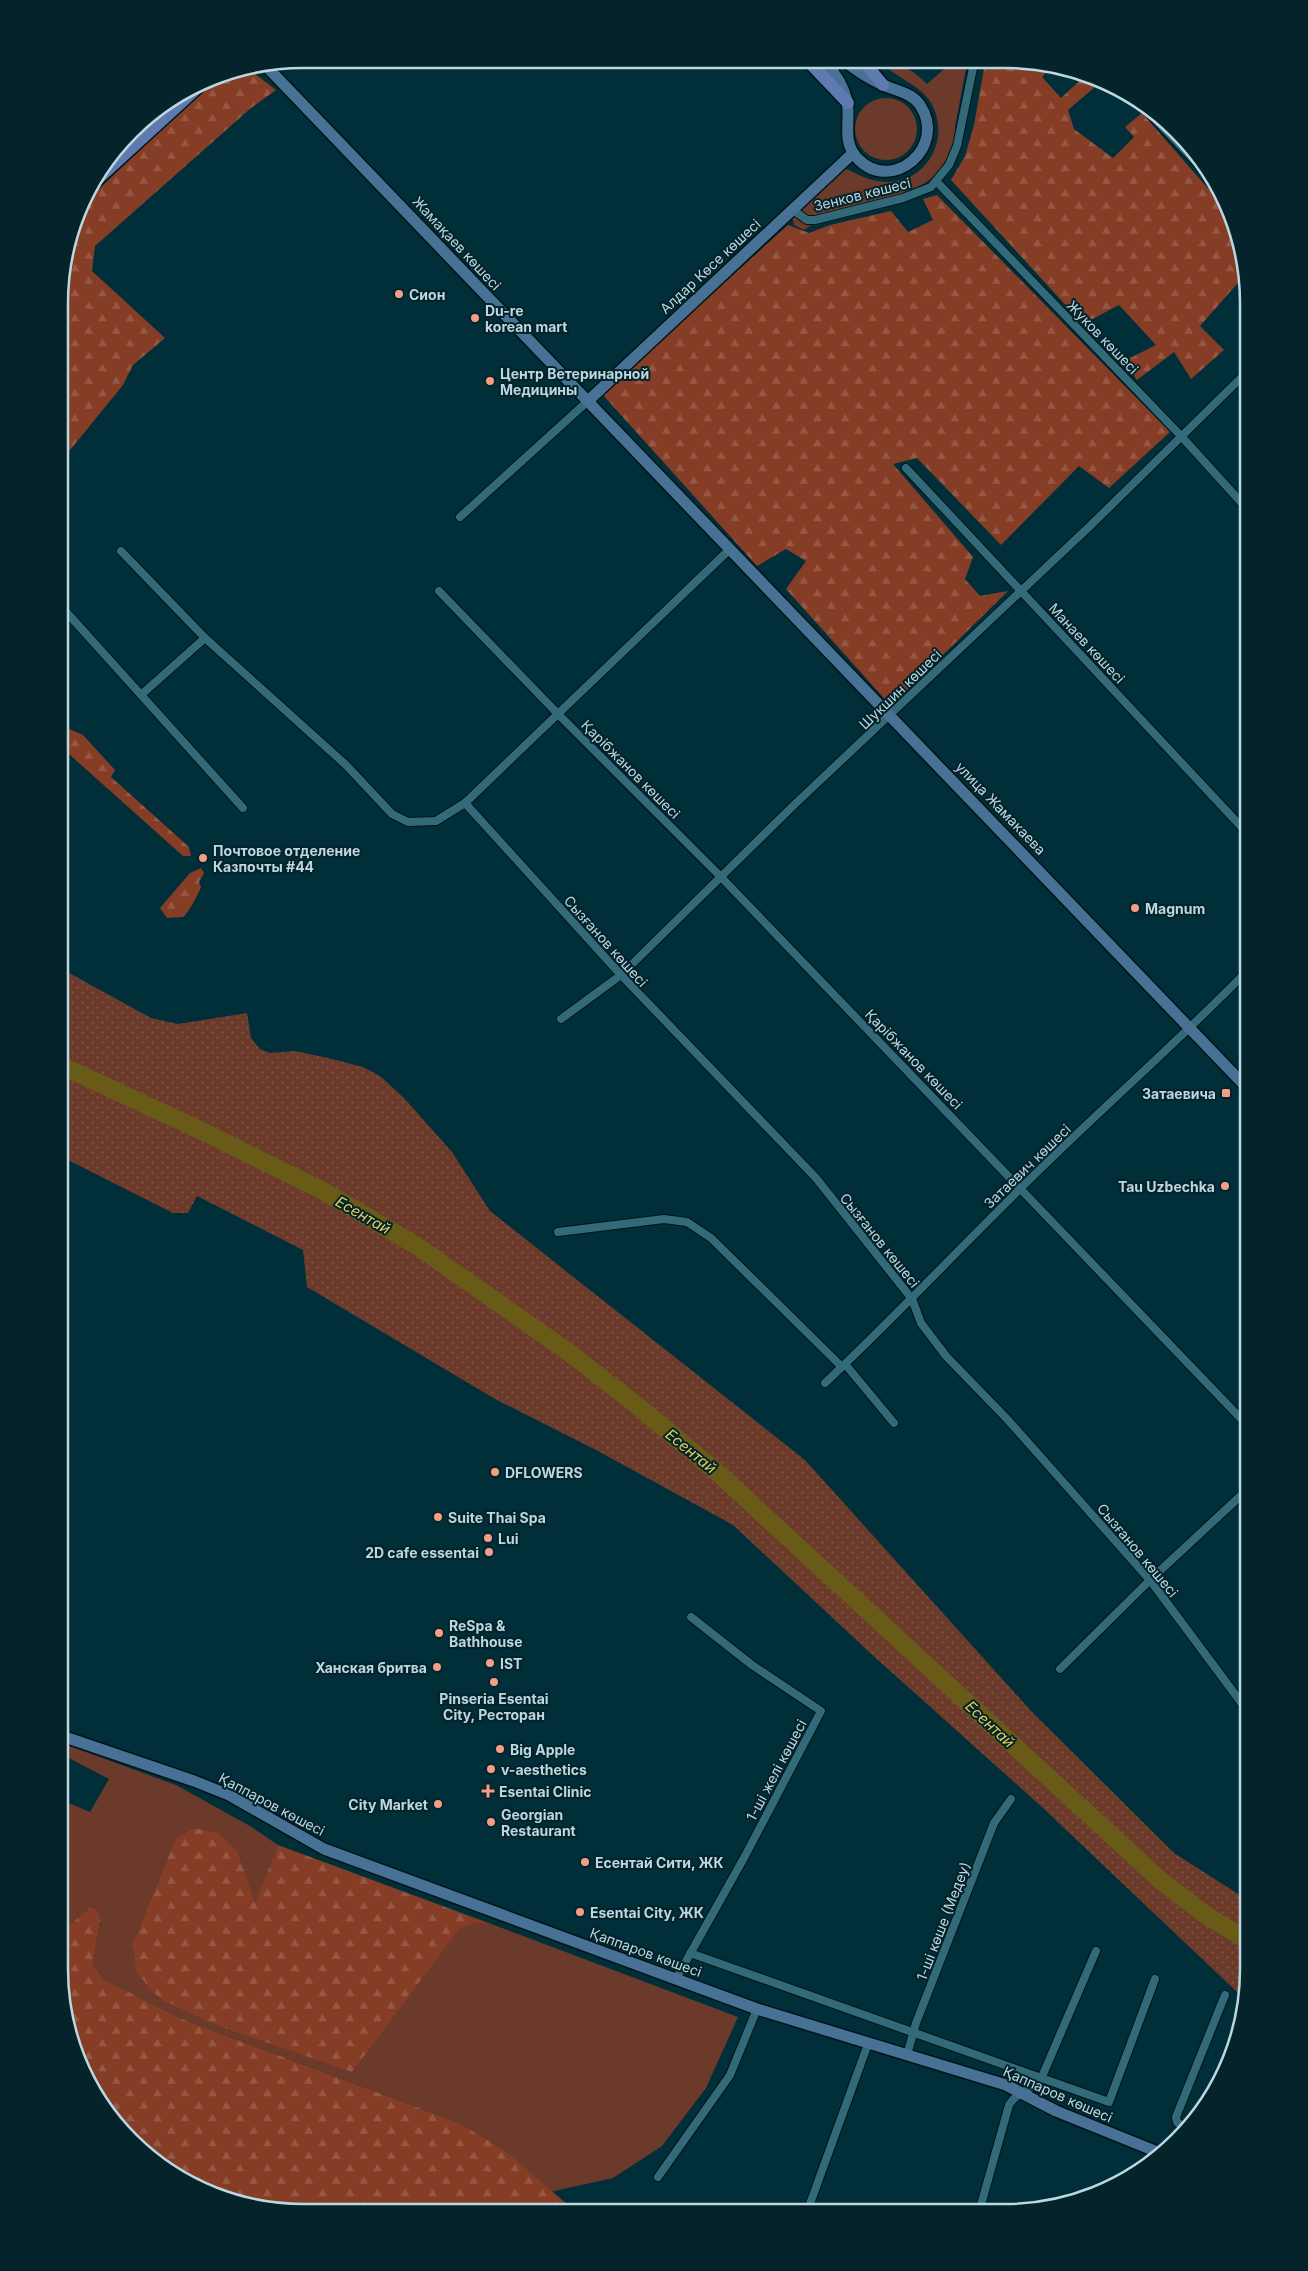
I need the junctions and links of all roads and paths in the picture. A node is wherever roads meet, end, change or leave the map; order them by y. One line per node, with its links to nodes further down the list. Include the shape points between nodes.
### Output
1 (815, 68): 9 (main road)
2 (829, 68): 9 (street, via 844,89)
3 (853, 68): 7 (street)
4 (869, 68): 7 (main road)
5 (973, 68): 12 (street, via 957,146 949,165)
6 (270, 70): 15 (street, Жамақаев көшесі)
7 (883, 85): 10 (street, via 911,96 919,104 927,124 926,142 914,160 894,170 871,168)
8 (185, 99): 11 (main road)
9 (848, 103): 10 (street, via 848,138)
10 (853, 153): 13 (street, Алдар Көсе көшесі)
11 (110, 168)
12 (936, 181): 13 (street, Зенков көшесі, via 921,192 820,219 807,220); 16 (street, Жуков көшесі)
13 (793, 210): 15 (street, Алдар Көсе көшесі)
14 (1240, 379): 16 (street, Шукшин көшесі)
15 (588, 400): 19 (street); 20 (street, Жамақаев көшесі)
16 (1181, 436): 18 (street, Жуков көшесі); 22 (street, Шукшин көшесі)
17 (906, 468): 22 (street, Манаев көшесі)
18 (1240, 501)
19 (460, 517)
20 (730, 549): 27 (street); 28 (street, улица Жамакаева)
21 (121, 551): 25 (street)
22 (1021, 590): 28 (street, Шукшин көшесі); 31 (street, Манаев көшесі)
23 (440, 591): 27 (street, Қарібжанов көшесі)
24 (68, 614): 26 (street)
25 (206, 638): 26 (street); 29 (street, via 340,760 392,814 408,822 436,821)
26 (142, 694): 30 (street)
27 (557, 713): 29 (street); 32 (street, Қарібжанов көшесі)
28 (891, 715): 32 (street, Шукшин көшесі); 36 (street, улица Жамакаева)
29 (465, 803): 33 (street, Сызғанов көшесі)
30 (243, 808)
31 (1240, 825)
32 (720, 876): 33 (street, Шукшин көшесі); 38 (street, Қарібжанов көшесі)
33 (620, 975): 35 (street, Шукшин көшесі); 40 (street, Сызғанов көшесі, via 816,1178)
34 (1240, 978): 36 (street, Затаевич көшесі)
35 (561, 1018)
36 (1191, 1029): 37 (street, улица Жамакаева); 38 (street, Затаевич көшесі)
37 (1240, 1081)
38 (1020, 1188): 40 (street, Затаевич көшесі); 43 (street, Қарібжанов көшесі)
39 (558, 1232): 41 (street, via 664,1219 687,1222 718,1244)
40 (912, 1299): 41 (street, Затаевич көшесі); 46 (street, Сызғанов көшесі, via 922,1323 946,1356 1008,1420)
41 (843, 1366): 42 (street, Затаевич көшесі); 44 (street)
42 (825, 1383)
43 (1240, 1418)
44 (894, 1423)
45 (1240, 1496): 46 (street)
46 (1150, 1580): 48 (street); 49 (street, Сызғанов көшесі)
47 (691, 1618): 53 (street, 1-ші желі көшесі, via 752,1665 821,1711)
48 (1060, 1669)
49 (1240, 1701)
50 (68, 1739): 54 (street, Қаппаров көшесі, via 229,1796 324,1849)
51 (1011, 1799): 58 (street, 1-ші көше (Медеу), via 994,1823)
52 (1096, 1950): 61 (street)
53 (690, 1953): 54 (street); 58 (street, Қаппаров көшесі)
54 (676, 1979): 57 (street, Қаппаров көшесі)
55 (1155, 1979): 61 (street, Қаппаров көшесі, via 1109,2102)
56 (1225, 1995): 63 (street, via 1176,2117)
57 (757, 2009): 59 (street, Қаппаров көшесі); 65 (street, via 730,2075)
58 (913, 2034): 60 (street, 1-ші көше (Медеу)); 61 (street, Қаппаров көшесі)
59 (868, 2044): 60 (street, Қаппаров көшесі); 66 (street)
60 (906, 2056): 62 (street, Қаппаров көшесі)
61 (1041, 2079): 62 (street)
62 (1020, 2092): 64 (street, Қаппаров көшесі, via 1062,2114); 67 (street, via 1009,2104)
63 (1181, 2125)
64 (1154, 2151)
65 (658, 2177)
66 (810, 2204)
67 (981, 2204)

